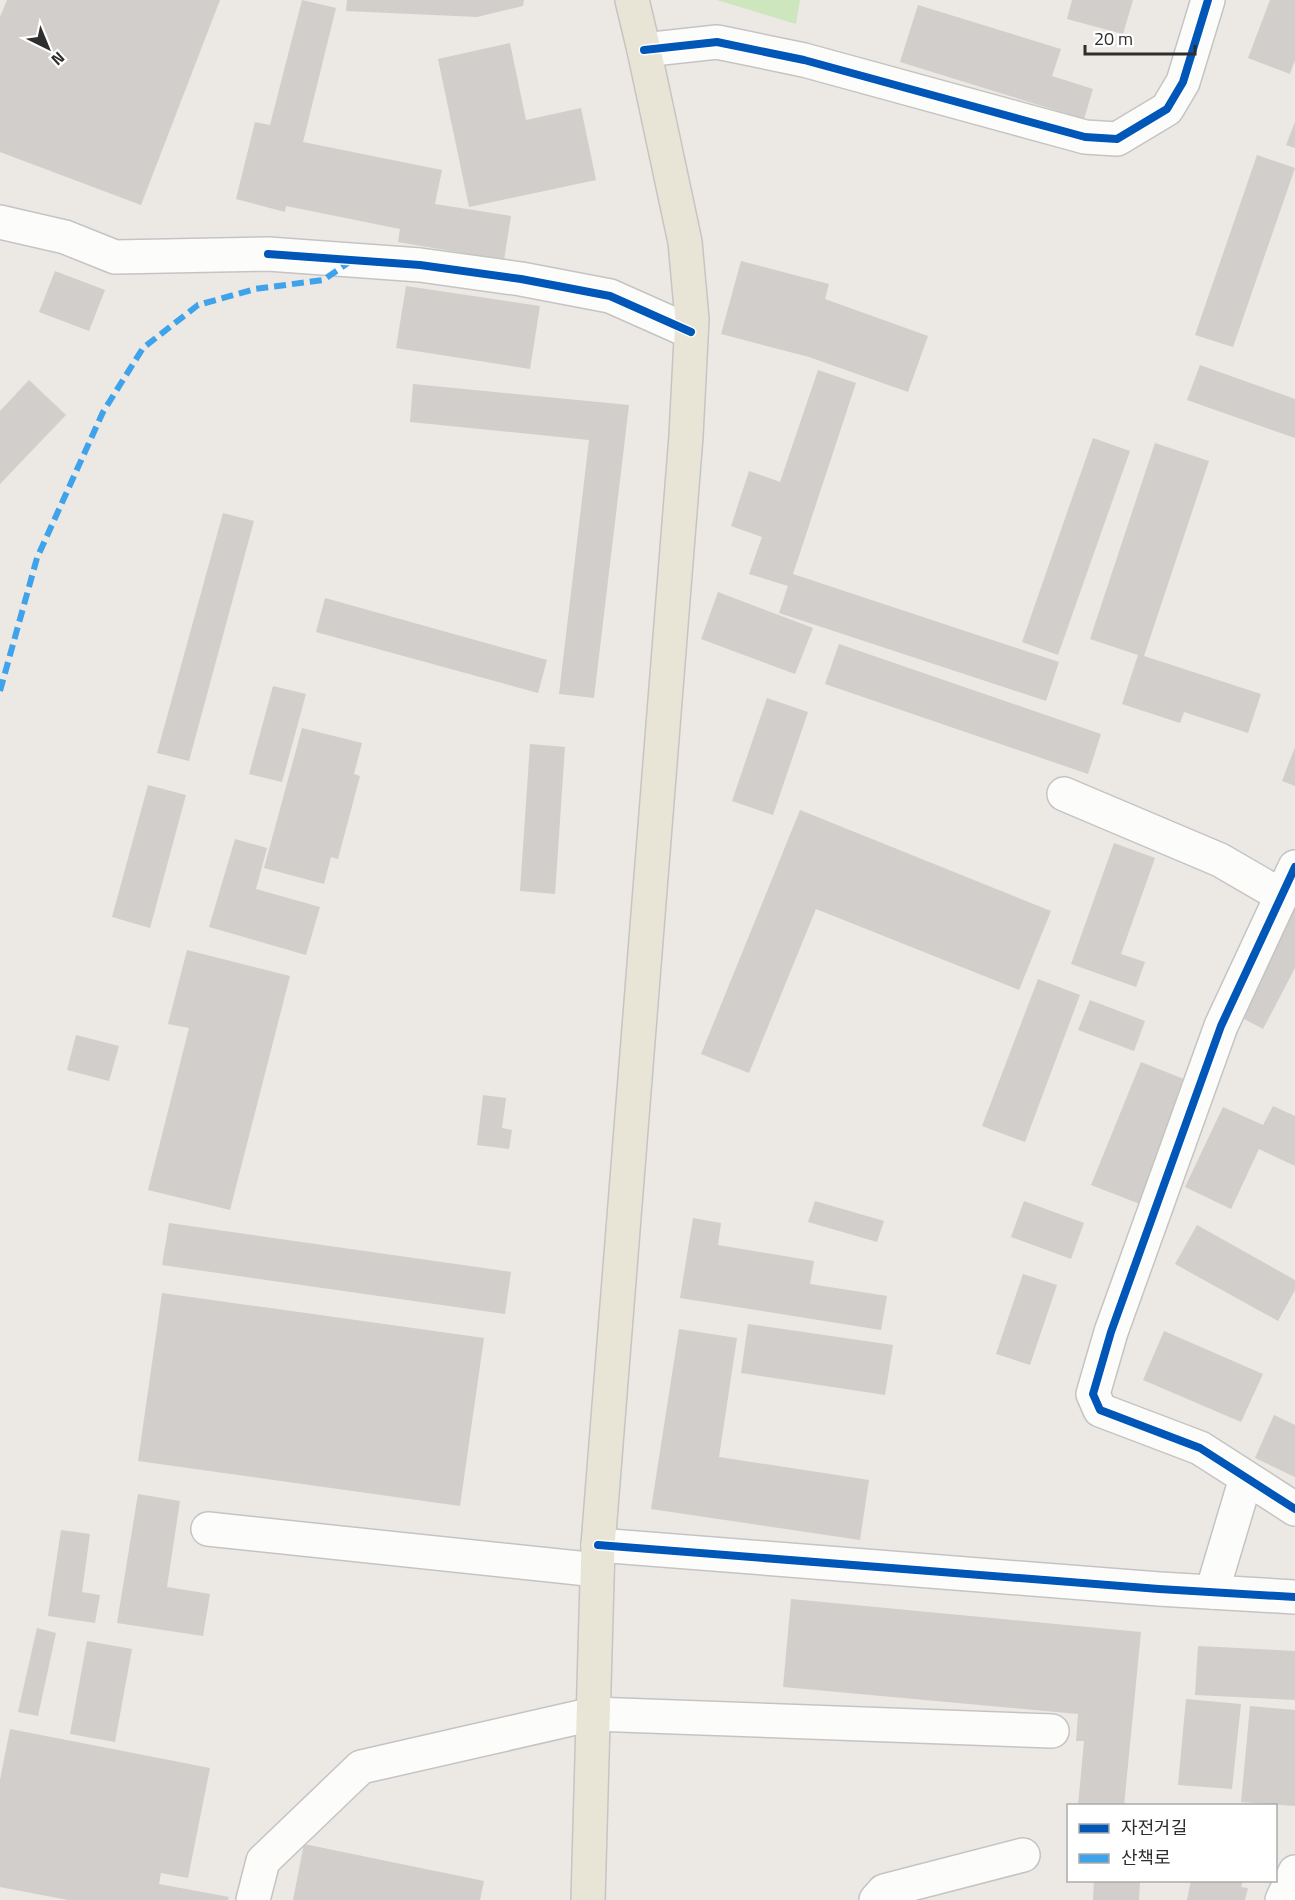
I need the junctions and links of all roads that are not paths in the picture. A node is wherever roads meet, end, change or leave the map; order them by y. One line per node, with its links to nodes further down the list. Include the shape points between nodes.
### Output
1 (632, 0): 3 (main road)
2 (1208, 0): 3 (street, via 1183,82 1167,109 1117,139 1085,137 804,60 717,42)
3 (644, 50): 5 (main road, via 685,242)
4 (0, 222): 5 (street, via 65,237 115,257 268,254 420,265 521,279 610,296)
5 (691, 332): 12 (main road)
6 (1064, 794): 8 (street, via 1220,860)
7 (1295, 867): 8 (street)
8 (1282, 896): 9 (street, via 1221,1026 1111,1332 1093,1394 1100,1410 1200,1448)
9 (1246, 1478): 10 (street); 13 (street)
10 (1295, 1509)
11 (208, 1529): 12 (street)
12 (598, 1558): 13 (street); 15 (main road)
13 (1212, 1592): 14 (street)
14 (1295, 1598)
15 (593, 1714): 16 (street); 19 (street, via 361,1767 263,1861); 20 (main road)
16 (1052, 1731)
17 (1023, 1855): 21 (street, via 884,1891)
18 (1295, 1872): 22 (street)
19 (254, 1900)
20 (588, 1900)
21 (876, 1900)
22 (1282, 1900)

